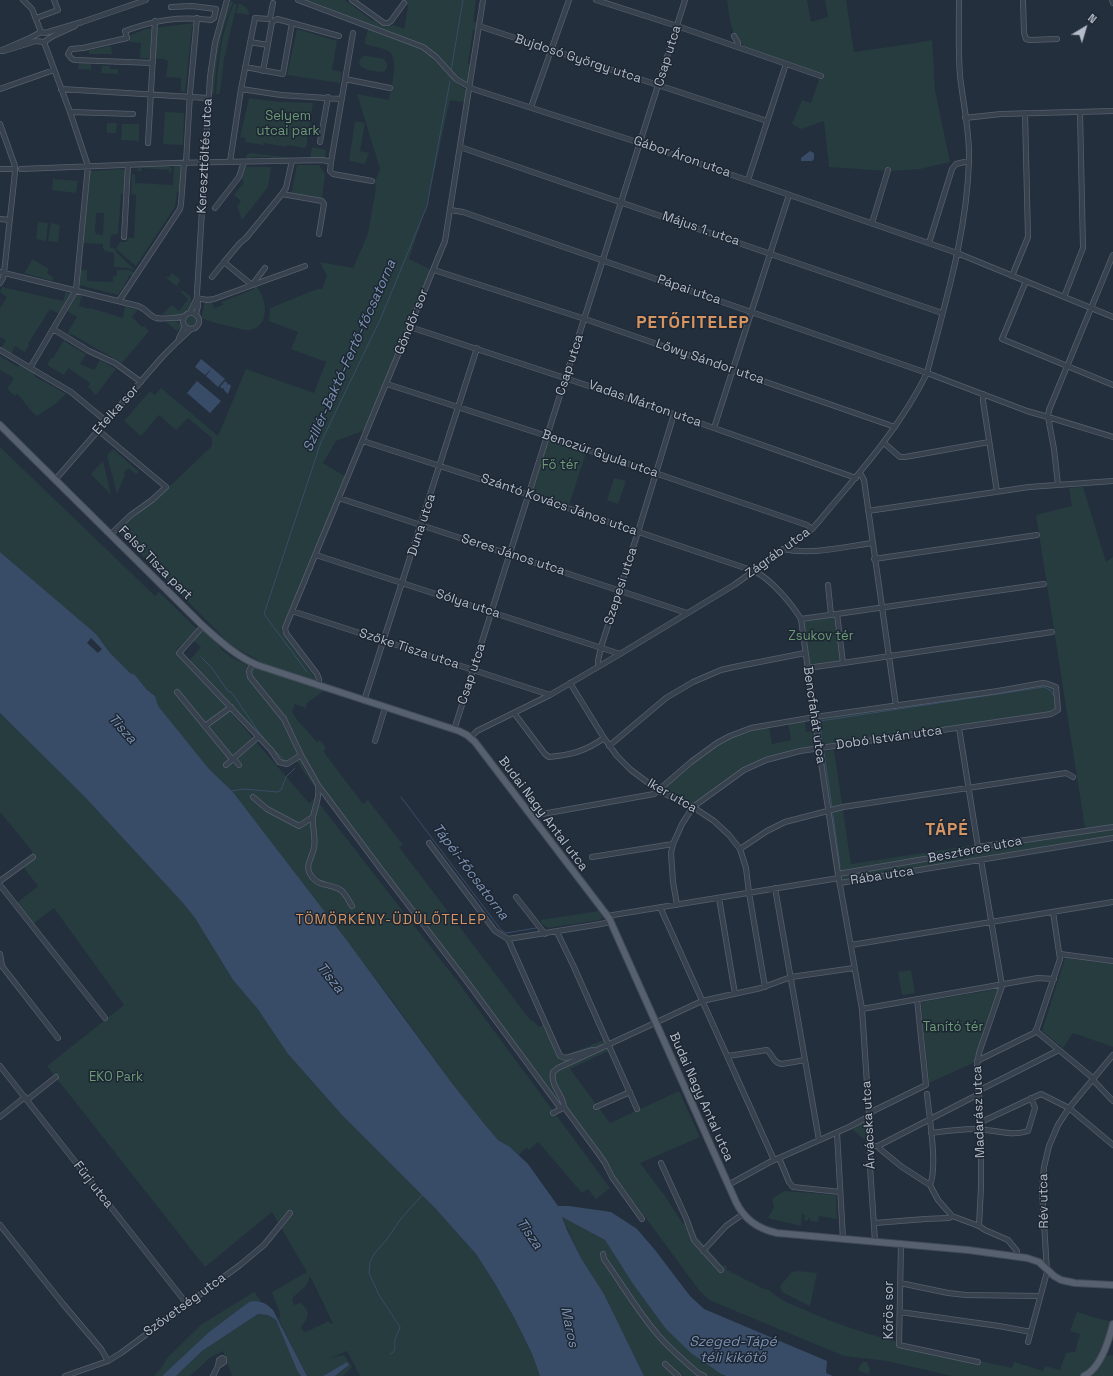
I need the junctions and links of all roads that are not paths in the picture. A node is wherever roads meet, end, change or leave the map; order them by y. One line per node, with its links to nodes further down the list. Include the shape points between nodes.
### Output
1 (23, 0): 18 (street, via 32,9)
2 (54, 0): 18 (street, via 58,10)
3 (146, 0): 22 (street)
4 (228, 0): 53 (street, Kereszttöltés utca, via 214,43)
5 (298, 0): 45 (street, Gábor Áron utca, via 417,45 432,53 456,79)
6 (352, 0): 15 (street, via 384,23 391,21)
7 (484, 0): 24 (street, Göndör sor)
8 (569, 0): 35 (street)
9 (596, 0): 25 (street)
10 (685, 0): 25 (street, Csap utca)
11 (959, 0): 61 (street, Zágráb utca, via 960,75)
12 (1024, 0): 30 (street, via 1026,39)
13 (1112, 0): 16 (street)
14 (273, 3): 20 (street)
15 (404, 3)
16 (1113, 4)
17 (171, 7): 19 (street, via 216,9 211,20)
18 (36, 18): 26 (street)
19 (197, 18): 21 (street); 51 (street, Kereszttöltés utca)
20 (272, 19): 23 (street); 32 (street, Kereszttöltés utca, via 255,18); 33 (street)
21 (155, 21): 37 (street); 37 (street, via 125,31 127,38 71,49 68,54 74,60)
22 (82, 22): 26 (street); 31 (street)
23 (292, 23): 28 (street); 41 (street, via 283,74)
24 (479, 26): 35 (street, Bujdosó György utca); 45 (street, Göndör sor)
25 (677, 26): 34 (street); 44 (street, Csap utca)
26 (41, 33): 31 (street); 31 (street, via 37,38); 36 (street)
27 (353, 33): 43 (street)
28 (339, 36)
29 (734, 36): 34 (street)
30 (1057, 39)
31 (43, 41): 36 (street); 40 (street)
32 (250, 42): 33 (street); 39 (street, Kereszttöltés utca)
33 (268, 45): 41 (street)
34 (738, 47): 38 (street)
35 (551, 50): 44 (street, Bujdosó György utca); 55 (street)
36 (0, 51)
37 (153, 63): 50 (street)
38 (786, 64): 42 (street); 62 (street)
39 (245, 67): 41 (street); 49 (street, Kereszttöltés utca)
40 (54, 70): 46 (street); 48 (street)
41 (264, 71)
42 (821, 76)
43 (345, 79): 47 (street); 54 (street)
44 (659, 85): 62 (street, Bujdosó György utca); 66 (street, Csap utca)
45 (470, 87): 55 (street, Gábor Áron utca); 67 (street, Göndör sor)
46 (0, 88)
47 (390, 88)
48 (61, 89): 50 (street); 57 (street)
49 (241, 89): 52 (street, via 280,95); 70 (street, Kereszttöltés utca)
50 (151, 94): 51 (street); 65 (street)
51 (190, 97): 53 (street); 73 (street, Kereszttöltés utca)
52 (328, 97): 54 (street); 64 (street)
53 (208, 98): 74 (street, Kereszttöltés utca)
54 (341, 99): 72 (street)
55 (530, 107): 66 (street, Gábor Áron utca)
56 (1113, 111): 58 (street)
57 (70, 112): 59 (street); 76 (street)
58 (1080, 113): 60 (street); 109 (street, via 1083,248)
59 (133, 114)
60 (1025, 114): 61 (street); 104 (street, via 1028,236)
61 (965, 118): 69 (street, Zágráb utca)
62 (767, 121): 81 (street)
63 (0, 124): 78 (street)
64 (320, 142)
65 (148, 143)
66 (640, 143): 81 (street, Gábor Áron utca); 85 (street, Csap utca)
67 (460, 147): 85 (street, Május 1. utca); 87 (street, Göndör sor)
68 (292, 161): 71 (street); 72 (street); 83 (street, via 286,188)
69 (969, 161): 93 (street, via 956,164 952,169); 95 (street, Zágráb utca, via 964,220)
70 (230, 162): 71 (street); 74 (street)
71 (244, 162): 86 (street, via 239,177)
72 (331, 162): 82 (street, via 330,171 333,174)
73 (185, 163): 74 (street); 75 (street); 111 (street, Kereszttöltés utca, via 180,209)
74 (205, 163): 110 (street, Kereszttöltés utca)
75 (128, 165): 76 (street); 92 (street)
76 (88, 166): 79 (street); 108 (street)
77 (0, 169): 78 (street)
78 (15, 169): 89 (street)
79 (21, 169)
80 (888, 170): 90 (street)
81 (748, 180): 84 (street, Gábor Áron utca)
82 (372, 181)
83 (282, 194): 91 (street, via 322,201 324,204); 98 (street)
84 (789, 194): 90 (street, Gábor Áron utca); 94 (street)
85 (622, 202): 94 (street, Május 1. utca); 97 (street, Csap utca)
86 (215, 208)
87 (450, 210): 97 (street, Pápai utca, via 463,212); 101 (street, Göndör sor, via 445,241)
88 (0, 219): 89 (street)
89 (10, 220): 102 (street)
90 (872, 223): 93 (street, Gábor Áron utca)
91 (319, 234)
92 (124, 238)
93 (929, 243): 95 (street, Gábor Áron utca)
94 (770, 253): 113 (street); 115 (street, Május 1. utca)
95 (958, 253): 104 (street, Gábor Áron utca); 115 (street, Zágráb utca)
96 (1113, 255): 112 (street)
97 (603, 261): 113 (street, Pápai utca); 120 (street, Csap utca)
98 (224, 262): 103 (street); 107 (street)
99 (305, 266): 107 (street)
100 (265, 268): 107 (street)
101 (434, 270): 120 (street, Lőwy Sándor utca); 122 (street, Göndör sor)
102 (2, 272): 106 (street, via 3,278); 108 (street)
103 (212, 276)
104 (1012, 276): 105 (street, Gábor Áron utca)
105 (1026, 281): 109 (street, Gábor Áron utca); 128 (street, via 1002,339)
106 (0, 283)
107 (252, 286): 110 (street, via 214,300)
108 (76, 290): 111 (street); 123 (street)
109 (1064, 297): 112 (street, Gábor Áron utca)
110 (197, 298): 114 (street, Kereszttöltés utca); 116 (street, Kereszttöltés utca)
111 (119, 301): 119 (street, via 142,307 156,318)
112 (1091, 308): 118 (street, Gábor Áron utca); 128 (street)
113 (751, 311): 130 (street); 131 (street, Pápai utca)
114 (190, 313): 116 (street); 117 (street)
115 (942, 313): 131 (street, Zágráb utca)
116 (196, 314): 124 (street, via 199,323 196,328)
117 (185, 316): 119 (street); 121 (street)
118 (1113, 317)
119 (171, 318): 121 (street)
120 (584, 319): 130 (street, Lőwy Sándor utca); 132 (street, Csap utca)
121 (184, 325): 124 (street); 125 (street, Etelka sor)
122 (410, 327): 126 (street, Vadas Márton utca); 134 (street, Göndör sor)
123 (53, 329): 129 (street); 133 (street, via 89,351 115,362)
124 (191, 329): 125 (street, Etelka sor)
125 (177, 342): 133 (street, Etelka sor)
126 (477, 348): 132 (street, Vadas Márton utca); 137 (street, Duna utca)
127 (0, 350): 129 (street)
128 (1067, 366): 135 (street); 139 (street)
129 (30, 368): 140 (street, via 71,392)
130 (733, 370): 142 (street, Lőwy Sándor utca); 143 (street)
131 (927, 373): 136 (street, Pápai utca); 142 (street, Zágráb utca)
132 (566, 378): 138 (street, Vadas Márton utca); 145 (street, Csap utca)
133 (141, 382): 140 (street, Etelka sor)
134 (387, 384): 137 (street, Benczúr Gyula utca); 147 (street, Göndör sor)
135 (1113, 385)
136 (983, 394): 139 (street, Pápai utca, via 1027,412); 148 (street)
137 (459, 408): 145 (street, Benczúr Gyula utca); 150 (street, Duna utca)
138 (674, 414): 143 (street, Vadas Márton utca); 151 (street, Szepesi utca)
139 (1048, 417): 146 (street, Pápai utca); 156 (street)
140 (106, 422): 144 (street, Etelka sor)
141 (0, 425): 154 (main road, Felső Tisza part)
142 (895, 427): 149 (street, Zágráb utca)
143 (714, 428): 153 (street, Vadas Márton utca)
144 (98, 430): 154 (street, Etelka sor); 164 (street, via 166,487)
145 (547, 436): 151 (street, Benczúr Gyula utca); 158 (street, Csap utca)
146 (1113, 437)
147 (363, 441): 150 (street, Szántó Kovács János utca); 159 (street, Göndör sor)
148 (989, 442): 149 (street, via 905,457 900,457); 157 (street)
149 (884, 443): 152 (street, Zágráb utca)
150 (440, 466): 158 (street, Szántó Kovács János utca); 161 (street, Duna utca)
151 (656, 473): 162 (street, Benczúr Gyula utca); 163 (street, Szepesi utca)
152 (860, 473): 153 (street, Zágráb utca); 160 (street, via 864,480)
153 (856, 478): 162 (street, Zágráb utca)
154 (56, 480): 164 (main road, Felső Tisza part)
155 (1113, 481): 156 (street)
156 (1058, 485): 157 (street)
157 (997, 492): 160 (street)
158 (529, 494): 163 (street, Szántó Kovács János utca); 168 (street, Csap utca)
159 (339, 498): 161 (street, Seres János utca); 169 (street, Göndör sor)
160 (868, 511): 166 (street)
161 (422, 524): 168 (street, Seres János utca); 172 (street, Duna utca)
162 (812, 529): 167 (street, Zágráb utca)
163 (638, 532): 171 (street, Szántó Kovács János utca); 175 (street, Szepesi utca)
164 (110, 534): 183 (main road, Felső Tisza part)
165 (1037, 535): 170 (street)
166 (872, 543): 167 (street, via 809,552); 170 (street)
167 (783, 549): 171 (street, Zágráb utca)
168 (510, 554): 175 (street, Seres János utca); 178 (street, Csap utca)
169 (316, 555): 172 (street, Sólya utca); 177 (street, Göndör sor)
170 (874, 559): 176 (street)
171 (754, 571): 179 (street, Zágráb utca); 182 (street, Bencfahát utca, via 788,601)
172 (403, 583): 178 (street, Sólya utca); 185 (street, Duna utca)
173 (1044, 584): 176 (street)
174 (828, 585): 181 (street)
175 (619, 589): 179 (street, Seres János utca); 186 (street, Szepesi utca)
176 (882, 608): 180 (street); 189 (street)
177 (292, 611): 185 (street, Szőke Tisza utca); 196 (street, Göndör sor, via 285,628 286,633 317,674)
178 (492, 611): 186 (street, Sólya utca); 194 (street, Csap utca)
179 (687, 613): 188 (street, Zágráb utca)
180 (837, 614): 181 (street); 190 (street)
181 (831, 615): 182 (street)
182 (801, 619): 187 (street, Bencfahát utca)
183 (203, 626): 191 (main road, Felső Tisza part, via 230,650); 201 (street, via 179,653)
184 (1052, 632): 189 (street)
185 (384, 641): 194 (street, Szőke Tisza utca); 199 (street, Duna utca)
186 (601, 647): 188 (street, Sólya utca); 192 (street, Szepesi utca)
187 (805, 653): 193 (street, Bencfahát utca); 214 (street, via 721,670 694,682 666,698)
188 (620, 654): 192 (street, Zágráb utca)
189 (888, 656): 190 (street); 200 (street)
190 (843, 663): 193 (street)
191 (253, 664): 196 (main road, Felső Tisza part); 204 (street, via 249,671 250,677)
192 (598, 666): 195 (street, Zágráb utca)
193 (807, 668): 205 (street, Bencfahát utca)
194 (473, 670): 198 (street, Szőke Tisza utca); 208 (street, Csap utca)
195 (570, 683): 198 (street, Zágráb utca); 212 (street, Iker utca)
196 (317, 685): 199 (main road, Felső Tisza part)
197 (177, 692): 206 (street)
198 (550, 695): 203 (street, Zágráb utca)
199 (364, 701): 202 (main road, Felső Tisza part)
200 (896, 706): 205 (street); 207 (street, Dobó István utca, via 1043,683 1056,687 1058,710 1051,714)
201 (231, 707): 206 (street); 210 (street)
202 (385, 708): 208 (main road, Budai Nagy Antal utca); 213 (street)
203 (514, 713): 211 (street, Zágráb utca, via 477,731); 212 (street, via 549,757 587,749)
204 (283, 717): 209 (street); 216 (street)
205 (815, 717): 215 (street, Bencfahát utca); 223 (street, via 750,728 730,736 700,755)
206 (205, 726): 217 (street)
207 (959, 728): 215 (street, Dobó István utca); 222 (street)
208 (454, 730): 211 (main road, Budai Nagy Antal utca)
209 (293, 731)
210 (258, 737): 216 (street, via 282,764 291,763); 217 (street)
211 (470, 738): 227 (main road, Budai Nagy Antal utca)
212 (604, 738): 214 (street, Iker utca)
213 (375, 741)
214 (609, 746): 223 (street, Iker utca, via 631,770)
215 (819, 749): 225 (street, Dobó István utca, via 766,760 744,770); 226 (street, Bencfahát utca)
216 (300, 755): 221 (street)
217 (232, 760): 218 (street); 219 (street)
218 (226, 765)
219 (239, 765)
220 (1073, 776): 222 (street, via 1066,773)
221 (318, 785): 228 (street, via 318,798); 290 (street)
222 (968, 788): 226 (street); 233 (street)
223 (659, 791): 225 (street, Iker utca); 227 (street)
224 (253, 797): 228 (street, via 267,809 299,826)
225 (693, 807): 232 (street, Dobó István utca); 234 (street, Iker utca, via 721,827)
226 (828, 810): 234 (street, via 785,822); 238 (street, Bencfahát utca)
227 (531, 816): 251 (main road, Budai Nagy Antal utca)
228 (313, 817): 248 (street, via 314,846 308,871 315,881 342,891)
229 (1113, 827): 233 (street, Beszterce utca)
230 (1113, 838): 237 (street, Rába utca)
231 (429, 843): 255 (street, via 495,931)
232 (673, 844): 236 (street); 247 (street, Dobó István utca, via 671,853)
233 (978, 847): 238 (street, Beszterce utca, via 970,851)
234 (740, 849): 243 (street, Iker utca, via 746,868)
235 (33, 857): 239 (street)
236 (592, 857)
237 (981, 860): 240 (street, Rába utca); 252 (street, Madarász utca)
238 (838, 876): 240 (street, Bencfahát utca); 242 (street, Beszterce utca)
239 (0, 881)
240 (840, 883): 256 (street, Bencfahát utca)
241 (0, 885): 269 (street)
242 (775, 888): 243 (street, Beszterce utca); 261 (street)
243 (749, 893): 245 (street, Beszterce utca); 264 (street, Iker utca)
244 (516, 898): 254 (street)
245 (719, 898): 247 (street, Beszterce utca); 265 (street)
246 (1113, 902): 250 (street)
247 (677, 905): 249 (street, Beszterce utca)
248 (352, 906)
249 (660, 907): 251 (street, Beszterce utca); 267 (street)
250 (1052, 912): 252 (street); 258 (street)
251 (609, 919): 253 (street, via 601,924); 270 (main road, Budai Nagy Antal utca)
252 (991, 922): 256 (street); 263 (street, Madarász utca)
253 (557, 932): 254 (street); 273 (street)
254 (545, 934): 255 (street)
255 (508, 939): 274 (street, via 562,1057 568,1058)
256 (850, 945): 260 (street, Árvácska utca)
257 (0, 954): 272 (street, via 2,966)
258 (1060, 954): 259 (street); 262 (street)
259 (1113, 961)
260 (854, 968): 261 (street); 268 (street, Árvácska utca)
261 (791, 977): 264 (street); 278 (street)
262 (1054, 979): 263 (street, via 1038,978); 271 (street)
263 (1002, 986): 266 (street); 279 (street, Madarász utca)
264 (765, 987): 265 (street)
265 (735, 994): 267 (street)
266 (917, 999): 268 (street); 294 (street, via 926,1085)
267 (702, 1001): 270 (street); 276 (street)
268 (862, 1009): 294 (street, Árvácska utca)
269 (105, 1018)
270 (656, 1022): 273 (street); 307 (main road, Budai Nagy Antal utca)
271 (1036, 1031): 275 (street); 279 (street)
272 (58, 1038)
273 (609, 1044): 274 (street); 283 (street)
274 (598, 1050): 290 (street, via 555,1070 552,1075 553,1081)
275 (1059, 1050): 282 (street); 284 (street)
276 (728, 1056): 278 (street, via 767,1050 778,1064); 305 (street)
277 (1113, 1056): 282 (street, Rév utca)
278 (805, 1060): 301 (street)
279 (977, 1061): 284 (street, Madarász utca)
280 (0, 1066): 287 (street, Fürj utca)
281 (56, 1077): 287 (street)
282 (1093, 1079): 288 (street); 291 (street, Rév utca)
283 (630, 1092): 289 (street); 292 (street)
284 (979, 1093): 296 (street); 297 (street, Madarász utca)
285 (927, 1094): 296 (street)
286 (1031, 1098): 291 (street, via 1041,1094); 297 (street); 298 (street, via 1035,1108 1028,1131 1023,1133)
287 (26, 1099): 295 (street); 328 (street, Fürj utca)
288 (1113, 1101)
289 (596, 1107)
290 (563, 1108): 293 (street); 313 (street, via 598,1153)
291 (1069, 1108): 302 (street); 323 (street, Rév utca, via 1053,1135 1044,1167 1042,1190)
292 (637, 1109)
293 (553, 1113)
294 (869, 1114): 299 (street); 303 (street, Árvácska utca)
295 (0, 1117)
296 (930, 1120): 300 (street); 304 (street)
297 (981, 1122): 298 (street, Madarász utca)
298 (981, 1130): 300 (street); 316 (street, Madarász utca)
299 (836, 1133): 301 (street); 309 (street)
300 (931, 1133): 308 (street, via 933,1159)
301 (819, 1140): 305 (street)
302 (1113, 1145)
303 (870, 1146): 304 (street); 314 (street, Árvácska utca)
304 (878, 1146): 308 (street, via 902,1167)
305 (776, 1159): 307 (street); 309 (street, via 793,1187)
306 (661, 1163): 320 (street, via 694,1240)
307 (728, 1185): 311 (main road, Budai Nagy Antal utca)
308 (930, 1185): 312 (street, via 938,1200)
309 (840, 1192): 317 (street)
310 (290, 1213): 328 (street, Szövetség utca, via 254,1254)
311 (743, 1214): 317 (main road, Budai Nagy Antal utca, via 771,1232); 320 (street, via 726,1226)
312 (952, 1216): 314 (street); 316 (street)
313 (642, 1219)
314 (875, 1223): 318 (street, Árvácska utca)
315 (0, 1225): 333 (street)
316 (979, 1226): 322 (street, via 1008,1240 1017,1251)
317 (843, 1239): 318 (main road, Budai Nagy Antal utca)
318 (875, 1241): 319 (main road, Budai Nagy Antal utca)
319 (901, 1244): 322 (main road, Budai Nagy Antal utca); 325 (street, Kőrös sor)
320 (703, 1251): 324 (street)
321 (603, 1254): 340 (street, via 657,1335)
322 (1016, 1256): 323 (main road, Budai Nagy Antal utca, via 1033,1259)
323 (1046, 1267): 326 (main road, Budai Nagy Antal utca, via 1051,1274 1061,1280); 327 (street, Rév utca)
324 (721, 1270)
325 (900, 1283): 327 (street, via 966,1295); 329 (street, Kőrös sor)
326 (1113, 1285)
327 (1040, 1296): 331 (street, Rév utca)
328 (187, 1304): 333 (street, Szövetség utca)
329 (900, 1312): 331 (street); 334 (street, Kőrös sor, via 899,1345)
330 (1113, 1324): 341 (main road, via 1094,1369)
331 (1031, 1332): 332 (street, Rév utca)
332 (1028, 1342)
333 (108, 1361): 337 (street, Szövetség utca)
334 (978, 1362)
335 (665, 1364): 339 (street)
336 (218, 1366): 338 (street)
337 (65, 1376)
338 (213, 1376)
339 (678, 1376)
340 (704, 1376)
341 (1084, 1376)

